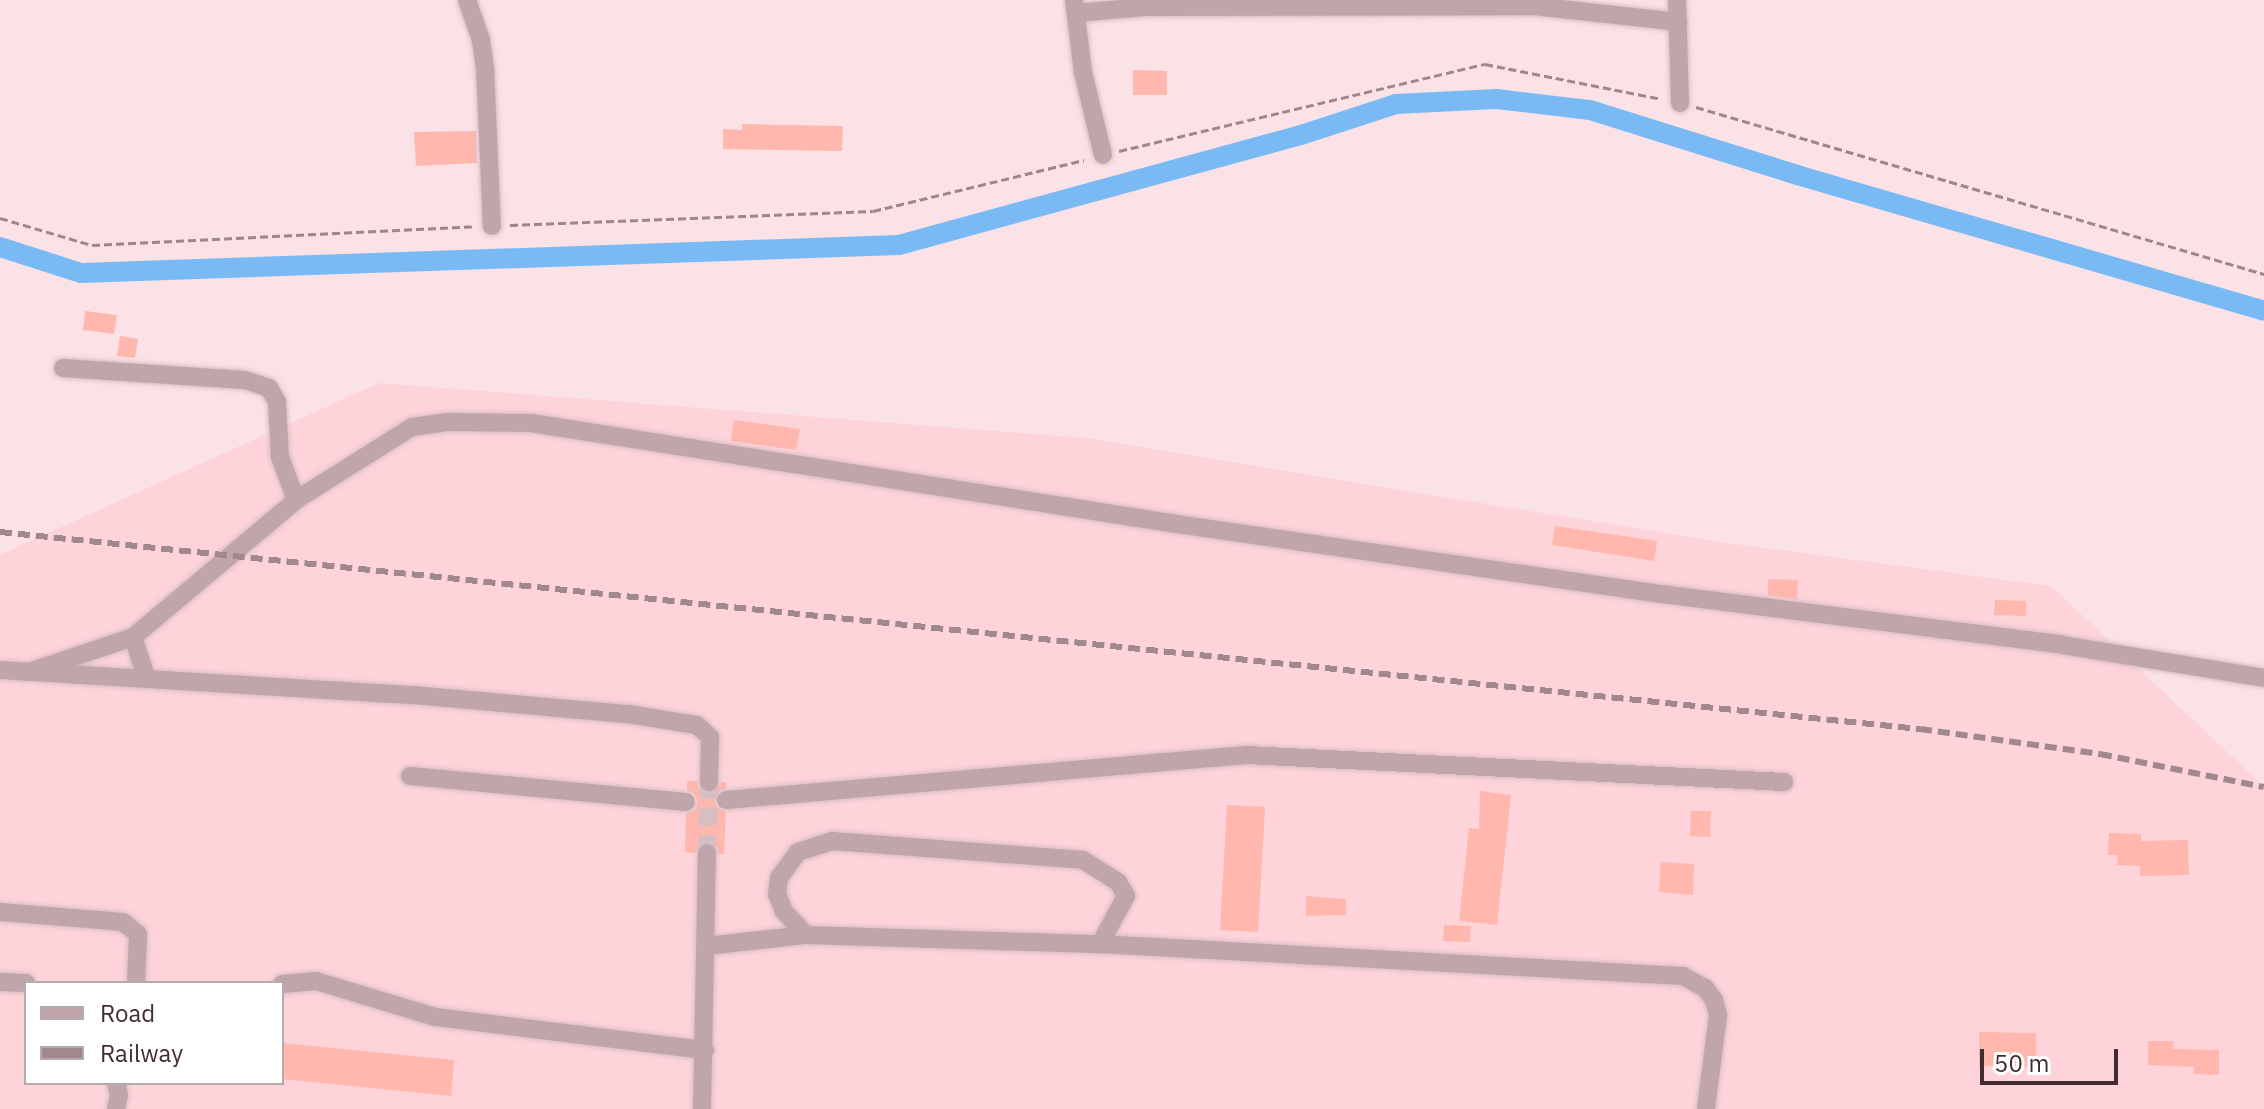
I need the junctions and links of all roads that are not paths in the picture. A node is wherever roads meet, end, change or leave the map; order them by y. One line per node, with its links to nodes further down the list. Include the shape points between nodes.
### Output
1 (467, 0): 7 (street, via 485,68)
2 (1677, 0): 4 (street)
3 (1075, 6): 4 (street, via 1534,6); 6 (street, via 1083,72)
4 (1678, 22): 5 (street)
5 (1680, 103)
6 (1103, 155)
7 (492, 226)
8 (63, 368): 9 (street, via 245,380 269,388 277,402 280,457)
9 (296, 500): 10 (street); 13 (street, via 412,427 531,423 1198,527 2063,645)
10 (133, 637): 12 (street); 14 (street)
11 (0, 670): 12 (street)
12 (29, 672): 14 (street)
13 (2264, 678)
14 (147, 679): 16 (street, via 413,695 697,725 710,737)
15 (410, 776): 19 (street)
16 (709, 782)
17 (1784, 782): 18 (street, via 1247,755)
18 (726, 800)
19 (686, 802)
20 (707, 853): 24 (street)
21 (0, 912): 25 (street, via 123,922 138,934)
22 (806, 935): 23 (street); 23 (street, via 784,911 777,894 779,878 798,852 832,841 1083,860 1118,882 1126,896); 24 (street)
23 (1100, 944): 33 (street, via 1695,979 1714,1000 1718,1015)
24 (706, 946): 29 (street)
25 (136, 981)
26 (0, 982): 27 (street)
27 (24, 983)
28 (284, 984): 29 (street, via 329,984 435,1017)
29 (705, 1050): 32 (street)
30 (116, 1085): 31 (street)
31 (116, 1109)
32 (702, 1109)
33 (1706, 1109)

